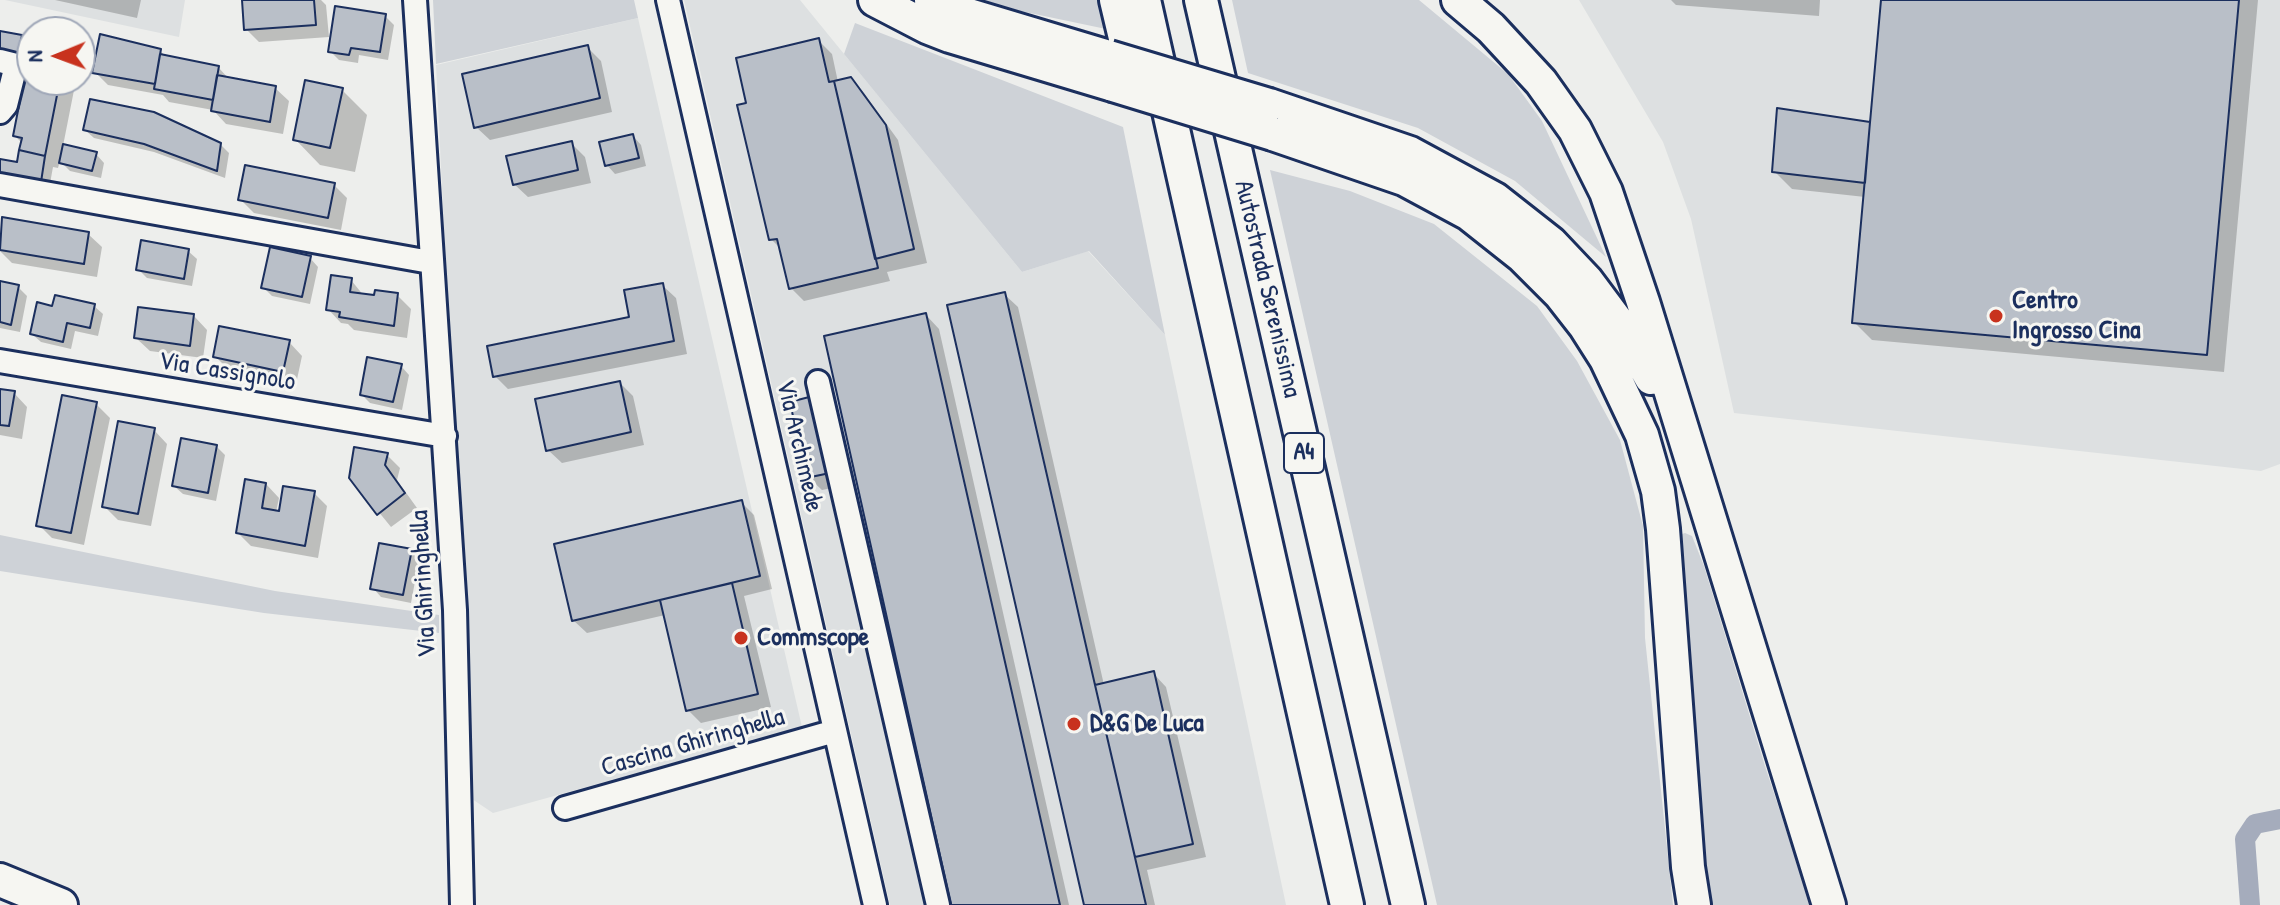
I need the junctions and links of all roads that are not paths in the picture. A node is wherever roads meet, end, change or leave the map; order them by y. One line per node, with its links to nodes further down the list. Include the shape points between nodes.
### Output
1 (415, 0): 15 (street, Via Ghiringhella)
2 (668, 0): 20 (street, Via Archimede)
3 (875, 0): 10 (highway, via 950,36)
4 (931, 0): 10 (highway)
5 (1116, 0): 14 (highway, via 1125,38)
6 (1144, 0): 14 (highway, A4)
7 (1201, 0): 28 (highway, Autostrada Serenissima / A4)
8 (1458, 0): 19 (highway, via 1541,82 1598,173)
9 (0, 61): 11 (street, via 16,65)
10 (1111, 71): 12 (highway, bridge)
11 (0, 112)
12 (1271, 120): 19 (highway, via 1422,158 1533,227 1587,281 1625,332); 29 (highway, via 1469,214 1560,294 1606,359 1642,435 1658,491)
13 (0, 185): 15 (street)
14 (1194, 216): 27 (highway, A4)
15 (430, 262): 18 (street, Via Ghiringhella)
16 (0, 361): 18 (street, Via Cassignolo)
17 (818, 382): 26 (street)
18 (445, 436): 24 (street, Via Ghiringhella)
19 (1689, 457): 30 (highway)
20 (835, 731): 21 (street, Cascina Ghiringhella); 25 (street, Via Archimede)
21 (565, 808)
22 (0, 880): 23 (highway)
23 (61, 905)
24 (462, 905)
25 (875, 905)
26 (938, 905)
27 (1347, 905)
28 (1408, 905)
29 (1694, 905)
30 (1829, 905)

